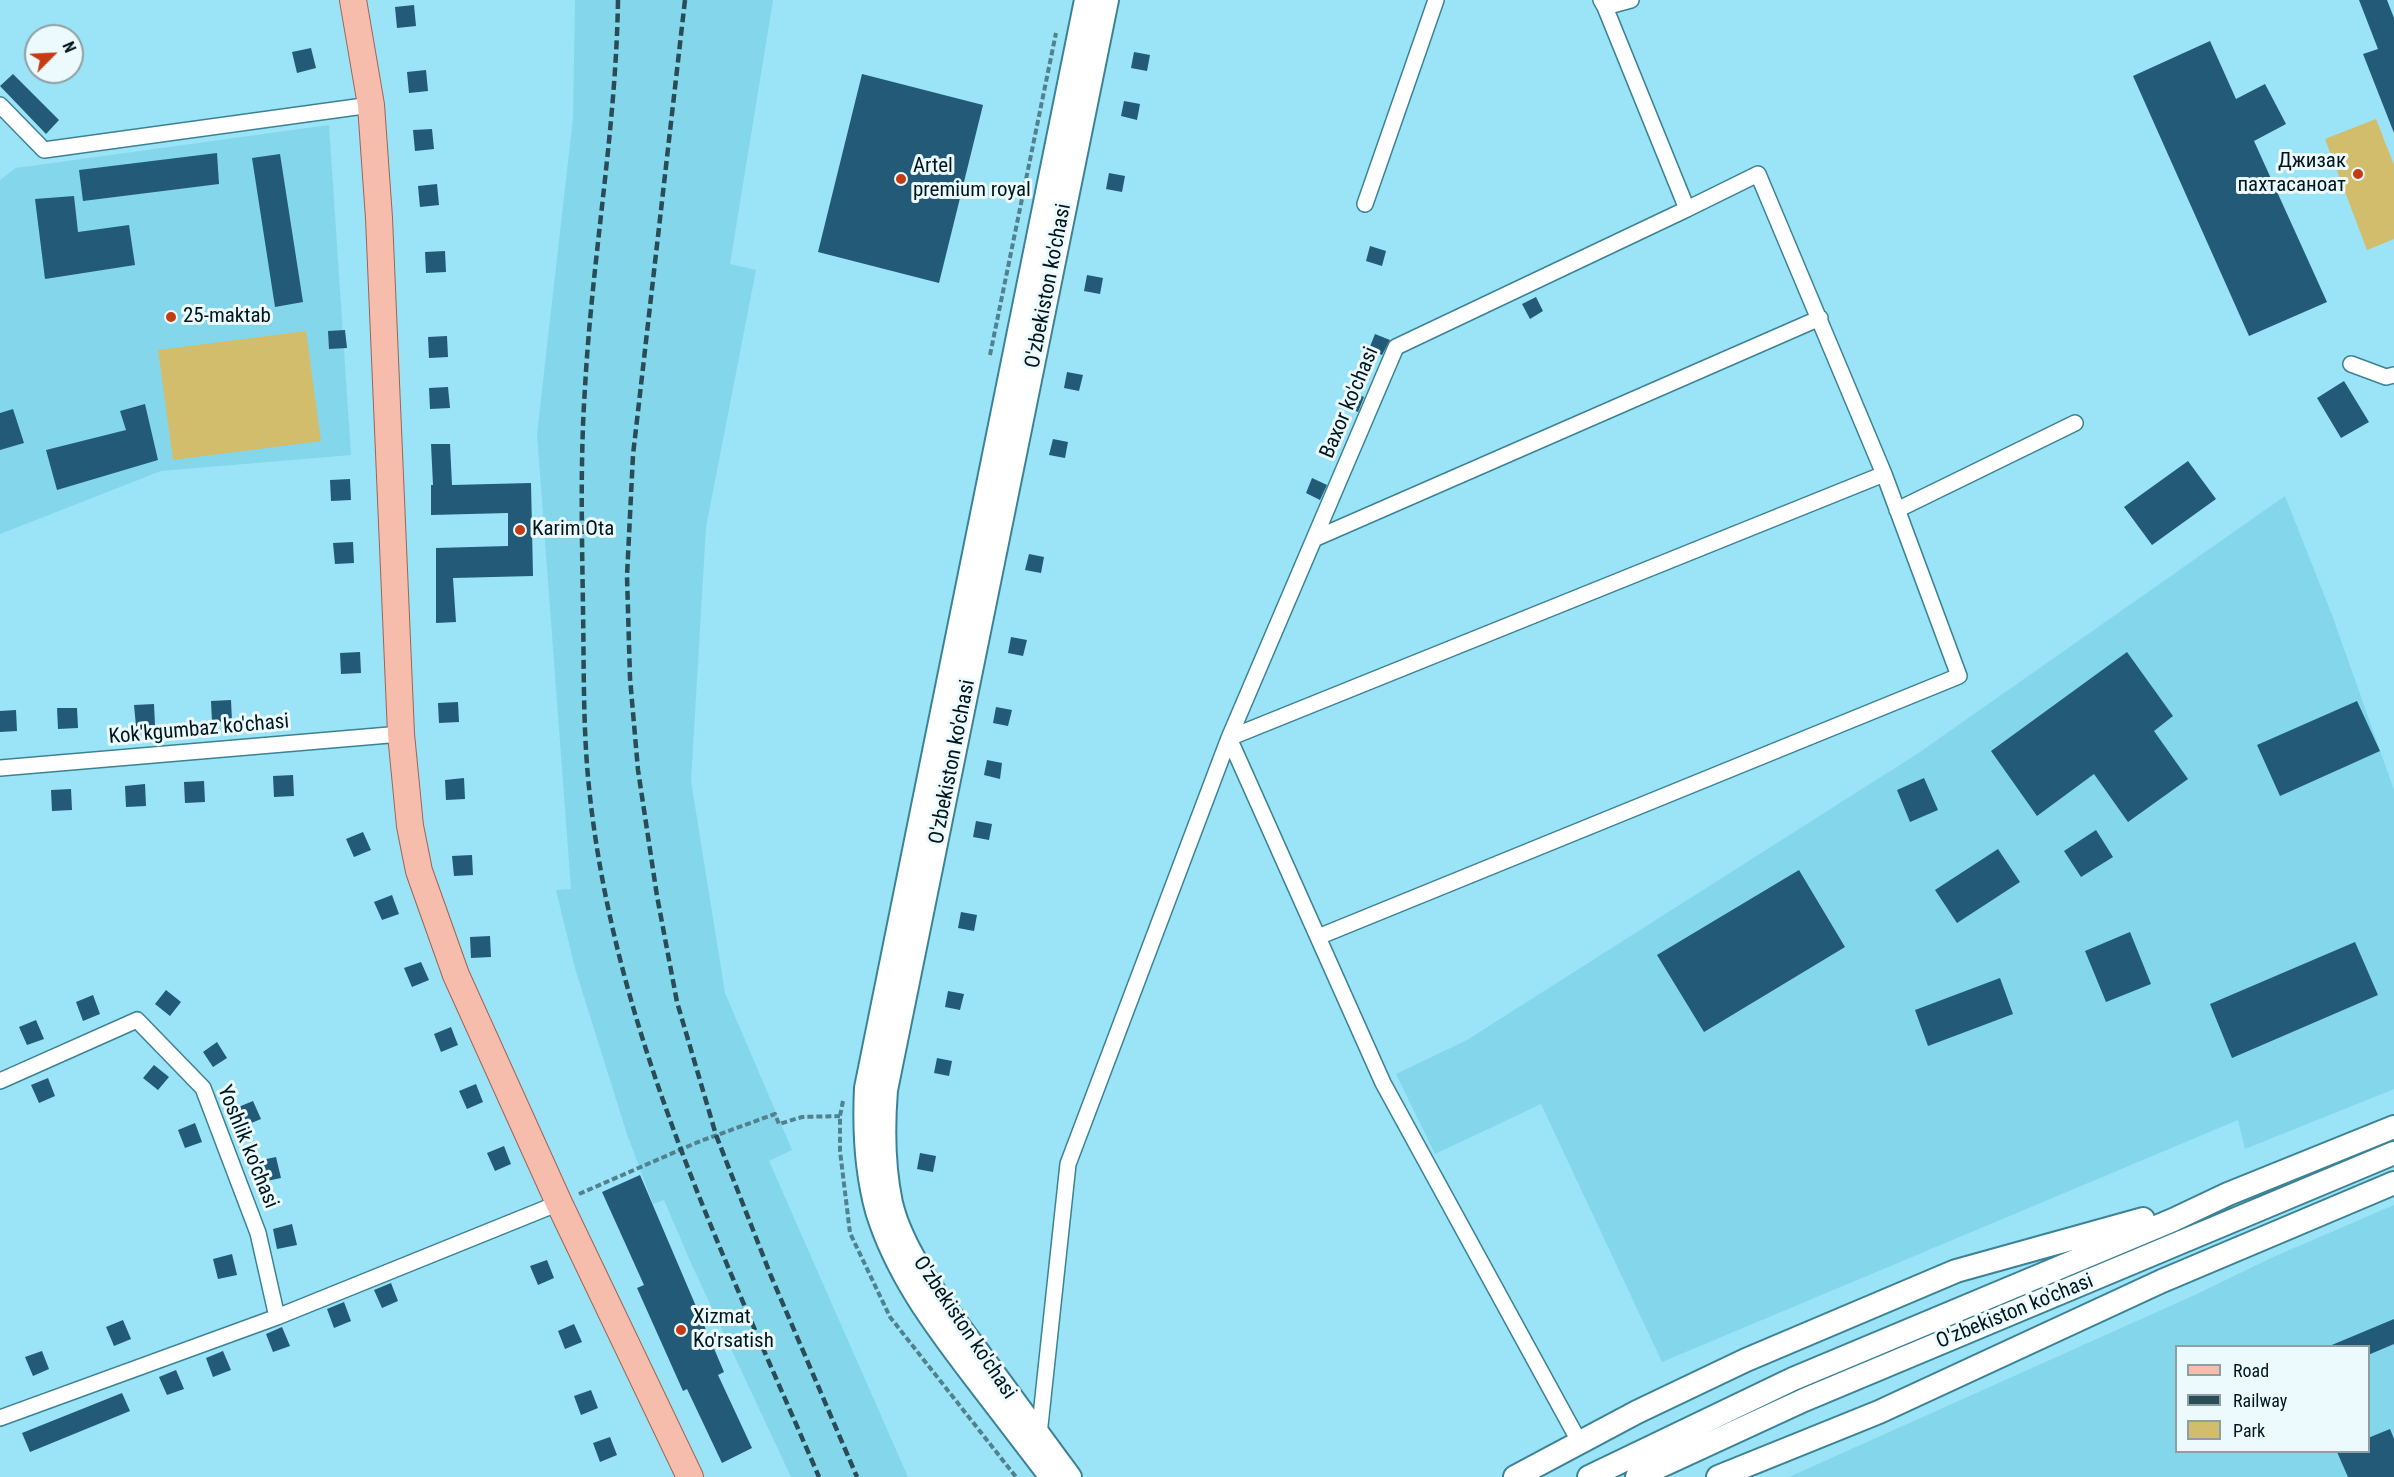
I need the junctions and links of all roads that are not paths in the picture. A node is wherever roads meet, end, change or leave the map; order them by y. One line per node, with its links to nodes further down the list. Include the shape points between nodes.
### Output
1 (353, 0): 8 (main road)
2 (1086, 0): 35 (main road, O'zbekiston ko'chasi, via 866,1088 865,1117 875,1199 900,1267 931,1320)
3 (1107, 0): 32 (main road, O'zbekiston ko'chasi, via 886,1090 884,1117 883,1146 892,1205 914,1257 944,1306)
4 (1436, 0): 9 (street)
5 (1631, 0): 6 (street)
6 (1603, 4): 10 (street)
7 (0, 105): 8 (street, via 44,150)
8 (371, 105): 18 (main road)
9 (1365, 204)
10 (1687, 208): 11 (street, Baxor ko'chasi, via 1758,174); 17 (street, Baxor ko'chasi, via 1396,347)
11 (1820, 318): 15 (street); 17 (street)
12 (2351, 364): 13 (street, via 2386,377)
13 (2394, 375)
14 (2075, 423): 16 (street)
15 (1884, 474): 16 (street); 19 (street)
16 (1897, 510): 21 (street, via 1959,676)
17 (1314, 540): 19 (street, Baxor ko'chasi)
18 (401, 734): 20 (street, Kok'kgumbaz ko'chasi); 27 (main road, via 410,826 434,916 456,975)
19 (1229, 738): 21 (street); 32 (street, Baxor ko'chasi, via 1068,1164)
20 (0, 768)
21 (1318, 938): 33 (street, via 1383,1083)
22 (0, 1081): 30 (street, Yoshlik ko'chasi, via 137,1020 203,1088 258,1233)
23 (2394, 1127): 26 (main road, O'zbekiston ko'chasi)
24 (2394, 1153): 28 (main road, O'zbekiston ko'chasi)
25 (2394, 1183): 29 (main road, O'zbekiston ko'chasi)
26 (2228, 1194): 33 (main road, O'zbekiston ko'chasi, via 1956,1271 1746,1360); 38 (main road, O'zbekiston ko'chasi, via 1792,1380)
27 (559, 1203): 30 (street); 34 (main road)
28 (2174, 1246): 29 (main road); 39 (main road, O'zbekiston ko'chasi, via 1804,1400)
29 (2163, 1281): 40 (main road, O'zbekiston ko'chasi, via 1879,1412)
30 (277, 1317): 31 (street)
31 (0, 1418)
32 (1039, 1434): 36 (main road, O'zbekiston ko'chasi)
33 (1580, 1443): 37 (main road, O'zbekiston ko'chasi)
34 (690, 1477)
35 (1051, 1477)
36 (1071, 1477)
37 (1515, 1477)
38 (1589, 1477)
39 (1637, 1477)
40 (1718, 1477)

